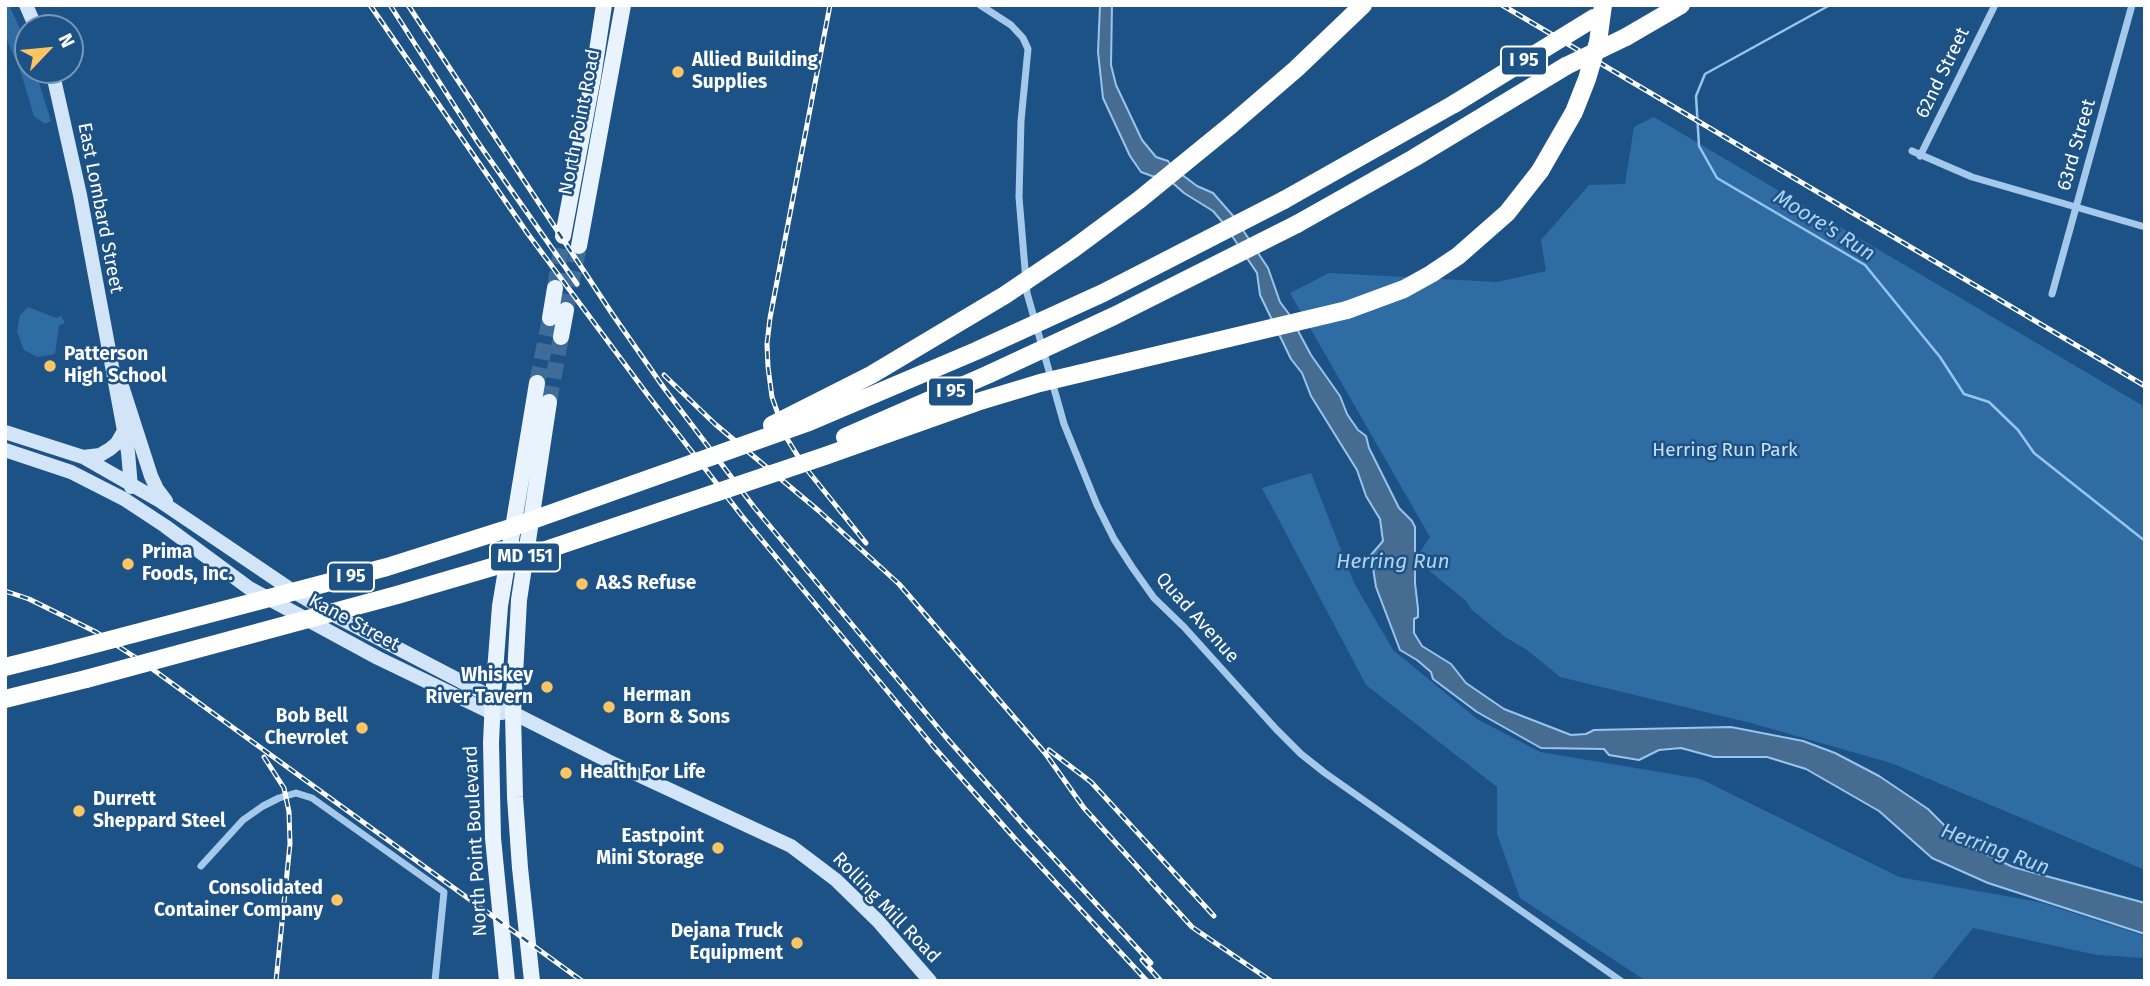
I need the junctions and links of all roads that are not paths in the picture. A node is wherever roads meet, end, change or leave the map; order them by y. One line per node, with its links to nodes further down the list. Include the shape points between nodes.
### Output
1 (623, 5): 11 (main road, North Point Road)
2 (980, 5): 51 (street, Quad Avenue, via 1011,25 1028,49 1019,197 1027,293 1064,424 1097,505 1132,567 1154,598 1301,754)
3 (1363, 5): 34 (highway, bridge, via 1231,125 1106,224 1005,295 804,410)
4 (1613, 5): 9 (highway, I 95)
5 (1661, 5): 12 (highway)
6 (1681, 5): 12 (highway)
7 (1995, 5): 16 (street, 62nd Street)
8 (2132, 5): 17 (street, 63rd Street)
9 (1598, 12): 34 (highway, I 95, bridge, via 1454,104 1284,200 1114,287 809,422); 39 (highway, bridge, via 1598,42 1587,79 1540,171 1507,213 1458,256 1404,289 1348,310 977,402)
10 (603, 13): 11 (main road); 14 (main road, North Point Road)
11 (620, 26): 14 (main road, North Point Road)
12 (1623, 35): 39 (highway, I 95, bridge, via 1297,224 1114,316 891,418)
13 (55, 84): 26 (main road, East Lombard Street)
14 (597, 104): 19 (main road, North Point Road); 20 (main road, North Point Road)
15 (1912, 151): 16 (street)
16 (1920, 156): 17 (street, via 1972,177)
17 (2076, 206): 18 (street); 22 (street, 63rd Street)
18 (2145, 227)
19 (564, 236)
20 (579, 246)
21 (555, 288): 24 (main road)
22 (2052, 294)
23 (566, 310): 25 (main road)
24 (550, 318)
25 (561, 337)
26 (109, 354): 29 (main road, East Lombard Street); 31 (main road, East Lombard Street)
27 (537, 383): 40 (main road, MD 151)
28 (549, 402): 41 (main road, MD 151)
29 (124, 431): 33 (main road, via 110,449); 35 (main road, East Lombard Street)
30 (5, 432): 33 (main road, Kane Street)
31 (142, 447): 35 (main road, via 143,468); 38 (main road, East Lombard Street, via 157,489)
32 (5, 450): 36 (main road, Kane Street, via 71,472)
33 (83, 457): 35 (main road, Kane Street)
34 (648, 481): 42 (highway, I 95, bridge, via 387,567)
35 (129, 482): 36 (main road); 37 (main road, East Lombard Street); 38 (main road, Kane Street)
36 (110, 492): 37 (main road, Kane Street)
37 (138, 508): 44 (main road, Kane Street, via 249,589 378,658)
38 (175, 513): 44 (main road, Kane Street, via 296,593)
39 (593, 533): 43 (highway, I 95, bridge, via 397,595)
40 (507, 567): 41 (main road); 44 (main road, MD 151)
41 (524, 569): 45 (main road, MD 151)
42 (5, 667)
43 (5, 699)
44 (493, 705): 45 (main road, Kane Street); 48 (main road, North Point Boulevard / MD 151, via 493,828)
45 (513, 713): 49 (main road, MD 151, via 519,856); 50 (main road, Rolling Mill Road, via 804,854 859,902)
46 (201, 866): 47 (street, via 243,820 279,797 296,793 312,798 444,892)
47 (435, 981)
48 (507, 981)
49 (532, 981)
50 (930, 981)
51 (1621, 981)

